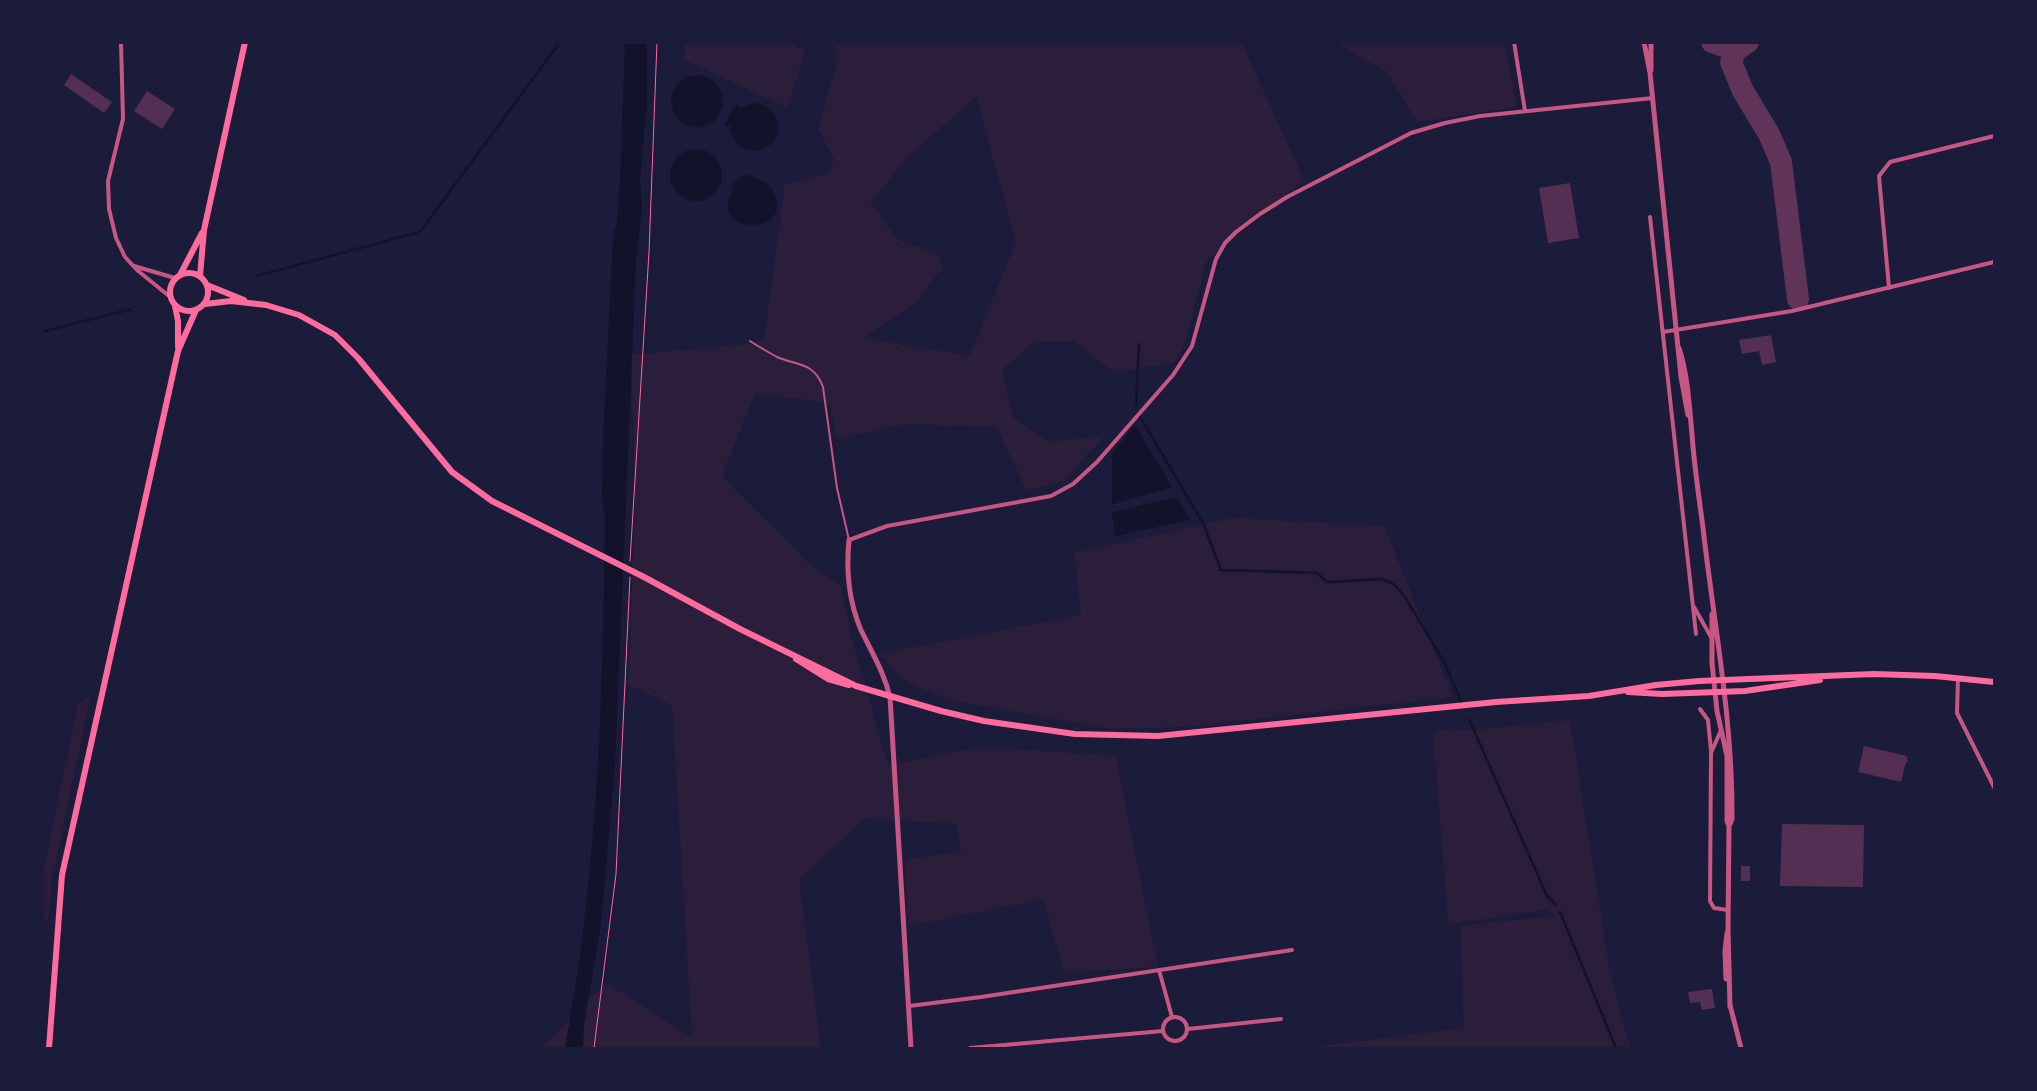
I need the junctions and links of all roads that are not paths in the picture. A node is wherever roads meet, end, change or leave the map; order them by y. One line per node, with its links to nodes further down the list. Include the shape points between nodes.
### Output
1 (121, 42): 13 (street, via 123,119 108,181 109,209 116,238)
2 (245, 42): 11 (main road)
3 (1514, 42): 8 (street)
4 (1644, 42): 6 (street)
5 (1651, 42): 6 (street)
6 (1650, 73): 7 (street)
7 (1653, 98): 8 (street); 23 (street)
8 (1525, 111): 27 (street, via 1445,122 1411,133 1287,197 1236,232 1216,259 1192,346 1174,374 1097,462 1067,488 1051,496 887,526)
9 (1994, 136): 17 (street, via 1890,162 1879,176)
10 (1650, 217): 24 (street)
11 (204, 230): 14 (main road); 15 (main road)
12 (1994, 262): 17 (street)
13 (132, 265): 15 (street); 18 (street)
14 (200, 276): 15 (main road, via 190,273); 16 (main road)
15 (177, 277): 18 (main road)
16 (207, 285): 19 (main road); 20 (main road)
17 (1889, 288): 23 (street, via 1792,311)
18 (169, 296): 21 (main road)
19 (252, 303): 20 (main road); 40 (main road, via 299,315 335,335 358,358 440,459 463,481 492,501 644,577 791,655 828,679)
20 (205, 304): 22 (main road)
21 (175, 306): 22 (main road, via 185,312); 26 (main road)
22 (196, 310): 26 (main road)
23 (1677, 330): 24 (street); 29 (street, via 1687,376)
24 (1663, 332): 28 (street)
25 (750, 341): 27 (lane, via 779,358 809,367 819,377)
26 (178, 350): 54 (main road, via 62,875)
27 (848, 540): 40 (street, via 849,590 861,629 885,677)
28 (1693, 605): 30 (street); 31 (street)
29 (1712, 606): 31 (street); 35 (street)
30 (1696, 634)
31 (1711, 637): 34 (street)
32 (1840, 675): 33 (main road); 35 (main road); 38 (main road, via 1803,684)
33 (1958, 678): 36 (main road); 44 (street, via 1957,713)
34 (1714, 681): 35 (main road); 37 (street); 39 (main road, via 1656,685)
35 (1724, 681): 38 (street)
36 (1994, 682)
37 (1715, 692): 38 (main road); 39 (main road); 42 (street)
38 (1725, 692): 45 (street, via 1731,769 1732,819)
39 (1611, 693): 40 (main road, via 1158,736 1047,732 977,720)
40 (890, 697): 49 (street)
41 (1700, 709): 43 (street, via 1708,720)
42 (1722, 729): 43 (street); 45 (street, via 1727,756)
43 (1711, 753): 46 (street, via 1710,901 1714,908)
44 (1994, 787)
45 (1729, 826): 46 (street)
46 (1728, 910): 57 (street, via 1725,951 1730,1007)
47 (1292, 950): 48 (street)
48 (1159, 970): 49 (street); 50 (street)
49 (909, 1006): 55 (street)
50 (1172, 1017): 52 (street, via 1183,1019); 53 (street, via 1164,1024)
51 (1281, 1019): 52 (street)
52 (1188, 1029): 53 (street, via 1179,1044 1167,1038)
53 (1163, 1031): 56 (street)
54 (49, 1048)
55 (910, 1048)
56 (970, 1048)
57 (1742, 1048)

